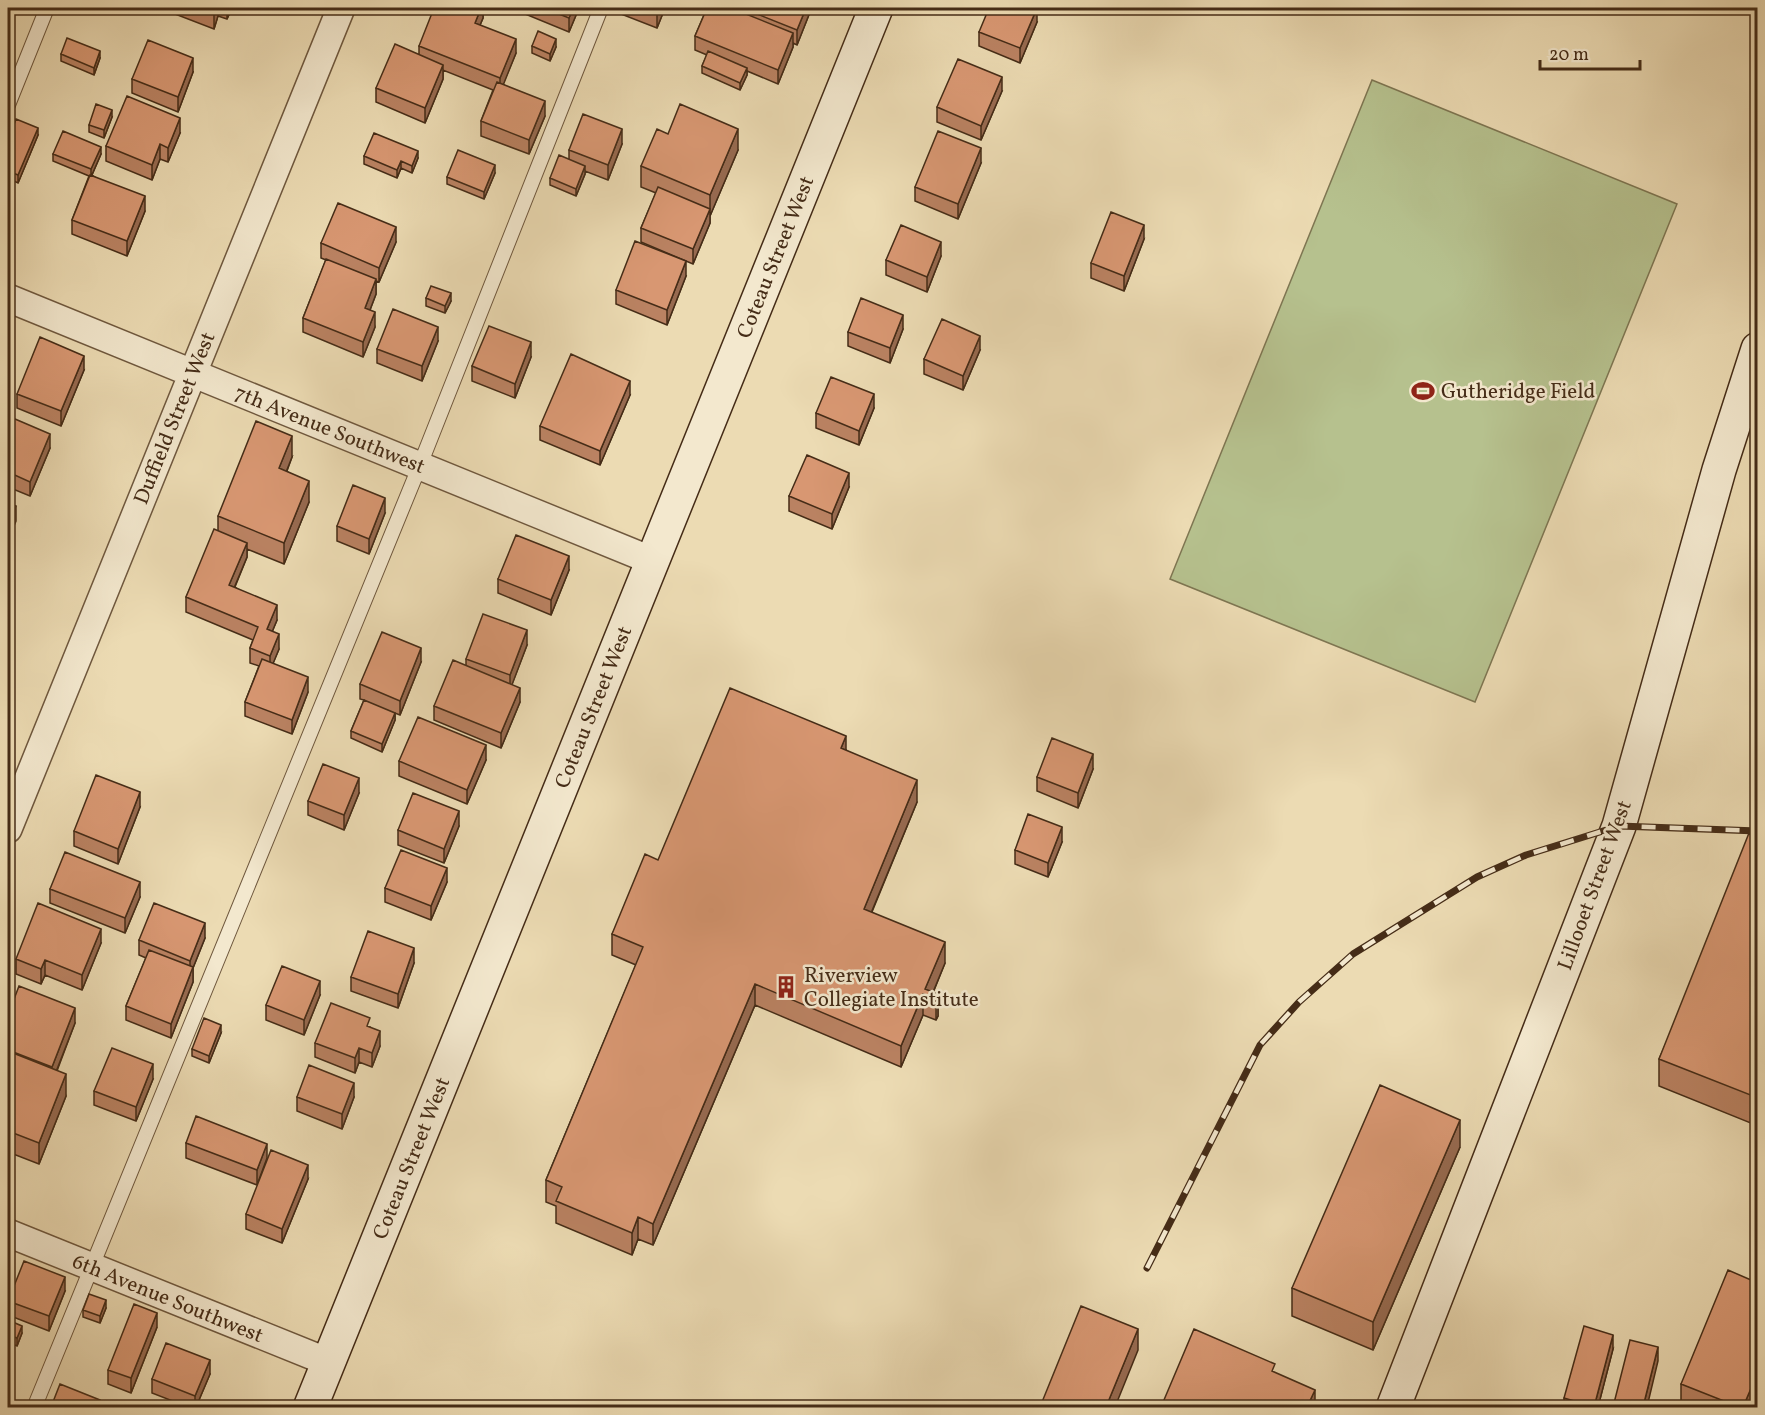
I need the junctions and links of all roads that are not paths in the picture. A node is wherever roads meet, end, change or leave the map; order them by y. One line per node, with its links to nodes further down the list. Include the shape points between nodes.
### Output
1 (47, 8): 5 (lane)
2 (341, 8): 8 (street, Duffield Street West)
3 (601, 8): 9 (lane)
4 (876, 8): 10 (street, Coteau Street West)
5 (8, 105)
6 (8, 298): 8 (street, 7th Avenue Southwest)
7 (1758, 349): 17 (street, Lillooet Street West, via 1719,470 1619,826)
8 (192, 373): 9 (street, 7th Avenue Southwest); 11 (street, Duffield Street West)
9 (420, 465): 10 (street, 7th Avenue Southwest); 13 (lane)
10 (652, 561): 14 (street, Coteau Street West)
11 (8, 829)
12 (8, 1233): 13 (street, 6th Avenue Southwest)
13 (91, 1267): 14 (street, 6th Avenue Southwest); 15 (lane)
14 (328, 1362): 16 (street, Coteau Street West)
15 (34, 1407)
16 (310, 1407)
17 (1393, 1407)

